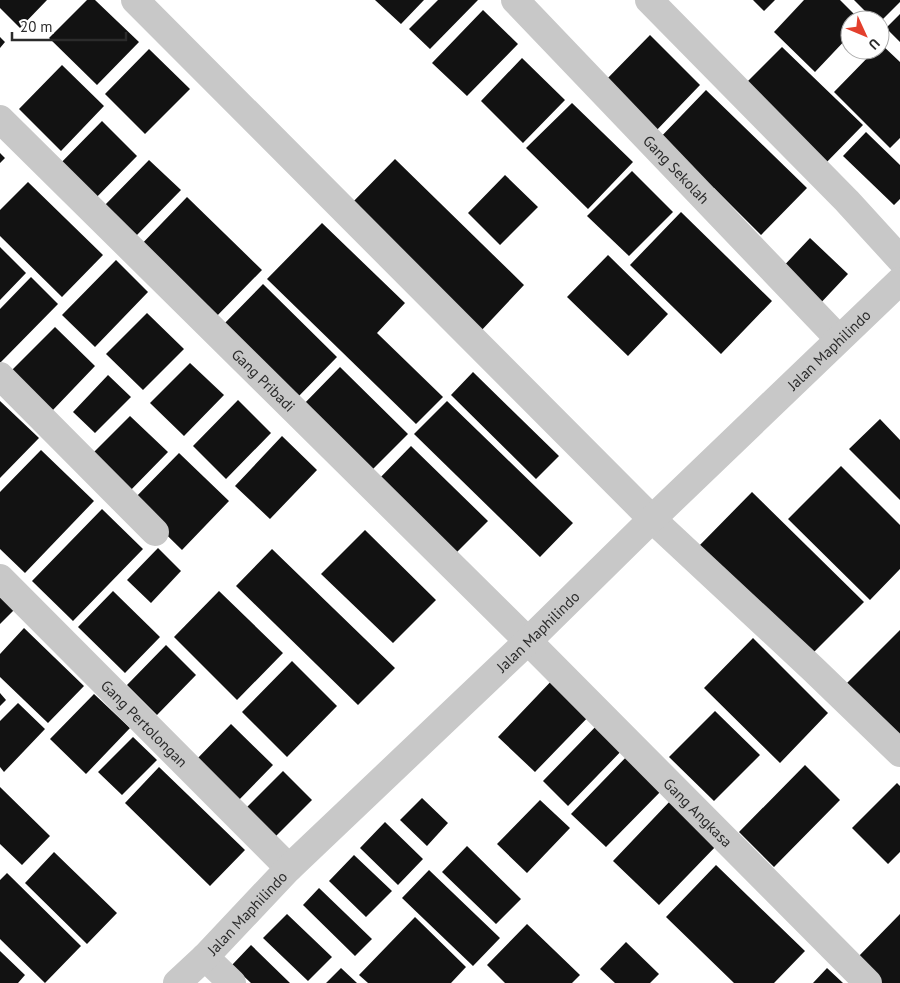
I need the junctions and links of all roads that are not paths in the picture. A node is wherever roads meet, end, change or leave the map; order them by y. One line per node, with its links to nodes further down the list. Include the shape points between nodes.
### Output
1 (135, 0): 9 (street)
2 (515, 0): 7 (street, Gang Sekolah)
3 (649, 0): 5 (street)
4 (0, 119): 12 (street, Gang Pribadi)
5 (900, 259)
6 (900, 281): 7 (street, Jalan Maphilindo)
7 (839, 338): 9 (street, Jalan Maphilindo)
8 (0, 376): 10 (street)
9 (652, 519): 12 (street, Jalan Maphilindo); 13 (street)
10 (154, 532)
11 (0, 578): 14 (street, Gang Pertolongan)
12 (528, 641): 14 (street, Jalan Maphilindo); 18 (street, Gang Angkasa)
13 (900, 754)
14 (289, 868): 15 (street, Jalan Maphilindo)
15 (205, 957): 16 (street, Jalan Maphilindo); 17 (street)
16 (177, 983)
17 (232, 983)
18 (868, 983)

